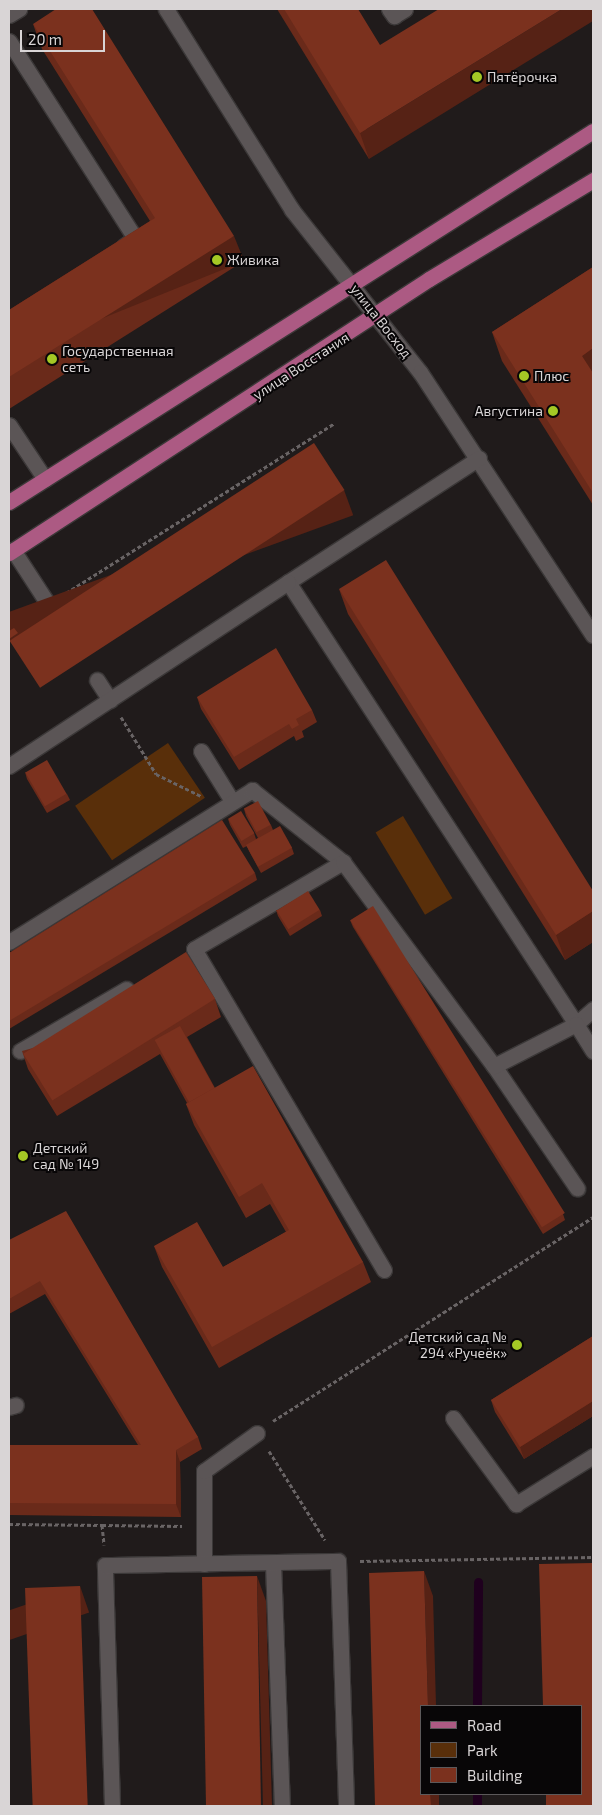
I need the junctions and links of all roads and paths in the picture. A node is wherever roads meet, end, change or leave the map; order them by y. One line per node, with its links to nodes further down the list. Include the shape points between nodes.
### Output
1 (18, 9): 5 (street)
2 (166, 9): 10 (street, улица Восход, via 292,210)
3 (389, 9): 4 (street, via 394,16)
4 (405, 9)
5 (9, 15)
6 (9, 41): 9 (street, via 135,238)
7 (593, 131): 10 (main road)
8 (593, 180): 11 (main road, улица Восстания)
9 (110, 254)
10 (351, 283): 11 (street, улица Восход); 15 (main road)
11 (379, 315): 14 (street, улица Восход); 17 (main road, улица Восстания)
12 (335, 423): 19 (path)
13 (9, 425): 15 (street)
14 (479, 458): 18 (street); 22 (street, улица Восход)
15 (45, 479): 16 (main road)
16 (9, 502)
17 (11, 552): 19 (street)
18 (288, 582): 24 (street); 34 (street)
19 (47, 605): 20 (path); 21 (street)
20 (9, 630)
21 (67, 633)
22 (593, 635)
23 (97, 680): 24 (street)
24 (110, 700): 26 (street); 27 (path, via 156,774 204,798)
25 (201, 751): 27 (street)
26 (9, 766)
27 (232, 801): 28 (street, via 252,790); 29 (street)
28 (344, 862): 30 (street); 37 (street)
29 (9, 942)
30 (194, 949): 31 (street); 40 (street)
31 (177, 959)
32 (144, 978): 35 (street)
33 (593, 1009): 34 (street)
34 (576, 1024): 36 (street); 37 (street)
35 (20, 1051)
36 (593, 1051)
37 (494, 1066): 38 (street)
38 (577, 1188)
39 (593, 1217): 42 (path, via 308,1395)
40 (384, 1270)
41 (453, 1418): 43 (street, via 516,1504)
42 (257, 1433): 46 (street, via 204,1471); 48 (path)
43 (593, 1456)
44 (9, 1524): 45 (path)
45 (102, 1525): 46 (path); 51 (path)
46 (204, 1526): 50 (street)
47 (593, 1557): 48 (path)
48 (338, 1561): 49 (street); 54 (street)
49 (273, 1563): 50 (street); 53 (street)
50 (204, 1564): 51 (street)
51 (105, 1566): 52 (street)
52 (112, 1806)
53 (282, 1806)
54 (346, 1806)

